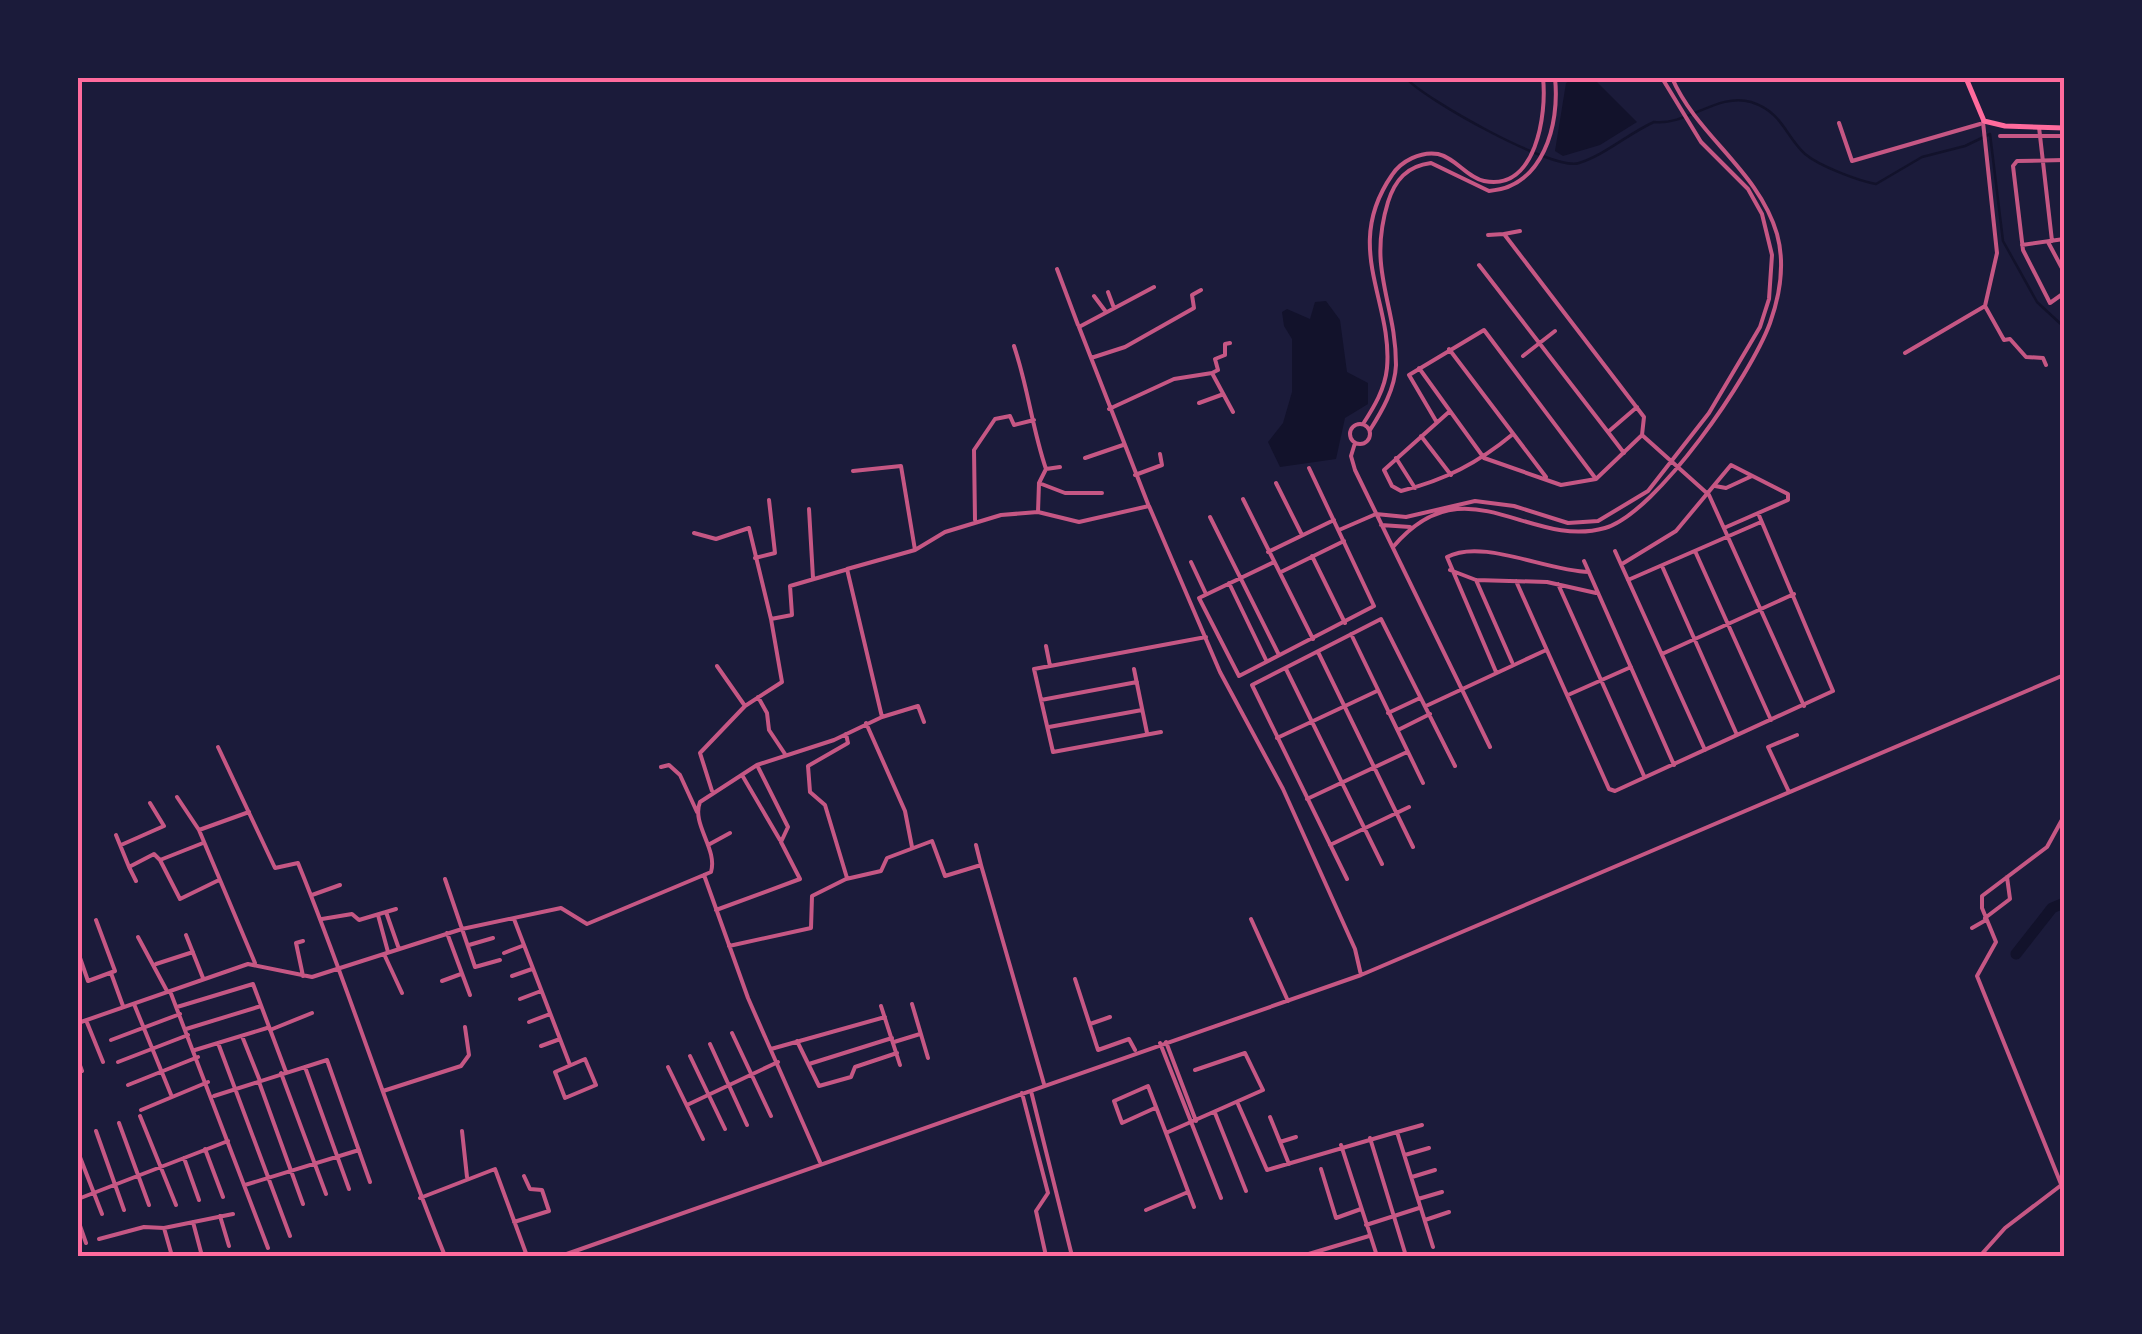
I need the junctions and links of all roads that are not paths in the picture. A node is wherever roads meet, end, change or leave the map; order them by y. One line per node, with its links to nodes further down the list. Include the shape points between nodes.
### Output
1 (1542, 78): 52 (street, via 1529,159 1506,181 1484,181 1434,154 1404,162 1387,182 1375,210 1370,254 1387,369)
2 (1555, 78): 53 (street, via 1539,162 1520,184 1489,192 1431,163 1411,168 1396,184 1378,260 1395,372)
3 (1662, 78): 65 (street, via 1677,108 1762,214 1772,274 1760,327)
4 (1672, 78): 69 (street, via 1684,104 1767,205 1780,246 1781,281 1767,330)
5 (1966, 78): 6 (main road)
6 (1983, 122): 7 (street, via 1852,161); 8 (main road); 29 (street, via 1997,253)
7 (1839, 123)
8 (2039, 125): 9 (main road); 10 (street)
9 (2064, 128)
10 (2039, 135): 11 (street); 12 (street); 13 (street)
11 (2000, 136)
12 (2064, 136)
13 (2040, 160): 14 (street); 19 (street); 20 (street, via 2013,166)
14 (2064, 160)
15 (1520, 231): 16 (street)
16 (1504, 234): 17 (street); 46 (street)
17 (1488, 235)
18 (2064, 240): 19 (street)
19 (2050, 241): 20 (street); 23 (street)
20 (2022, 245): 27 (street, via 2050,302)
21 (1479, 265): 35 (street)
22 (1057, 268): 32 (street)
23 (2064, 272)
24 (1154, 287): 30 (street)
25 (1201, 290): 40 (street, via 1179,320)
26 (1108, 292): 30 (street)
27 (2064, 292)
28 (1094, 296): 31 (street)
29 (1985, 306): 38 (street); 41 (street, via 2004,340 2026,357 2043,358)
30 (1114, 308): 31 (street)
31 (1106, 312): 32 (street)
32 (1079, 327): 40 (street)
33 (1555, 331): 35 (street)
34 (1230, 343): 43 (street)
35 (1539, 343): 39 (street); 54 (street)
36 (1014, 346): 50 (street)
37 (1450, 349): 42 (street); 55 (street); 74 (street, via 1484,330)
38 (1906, 354)
39 (1523, 356)
40 (1091, 358): 47 (street)
41 (2046, 366)
42 (1419, 368): 48 (street); 51 (street, via 1408,377)
43 (1212, 373): 44 (street); 47 (street, via 1174,379)
44 (1221, 396): 45 (street); 49 (street)
45 (1199, 402)
46 (1637, 408): 54 (street); 56 (street, via 1646,421)
47 (1109, 409): 59 (street)
48 (1450, 411): 51 (street); 64 (street)
49 (1233, 412)
50 (1034, 420): 67 (street); 91 (street, via 1014,425 1010,416 995,418 974,450)
51 (1436, 422): 57 (street)
52 (1363, 424): 53 (street); 58 (street, via 1351,430)
53 (1370, 430): 58 (street, via 1368,441)
54 (1608, 432): 61 (street)
55 (1513, 434): 64 (street); 75 (street)
56 (1642, 434): 61 (street); 65 (street)
57 (1422, 436): 63 (street); 72 (street)
58 (1355, 443): 88 (street, via 1352,463)
59 (1123, 445): 62 (street); 71 (street)
60 (1160, 454): 71 (street, via 1162,465)
61 (1625, 454): 74 (street)
62 (1084, 458)
63 (1396, 458): 79 (street); 79 (street, via 1384,468 1392,486)
64 (1484, 458): 72 (street); 75 (street)
65 (1670, 463): 69 (street); 88 (street, via 1636,501 1584,524 1475,501 1406,517)
66 (1060, 467): 67 (street)
67 (1046, 468): 76 (street)
68 (1310, 468): 90 (street)
69 (1678, 468): 81 (street); 94 (street, via 1645,506 1604,528 1560,532 1486,509)
70 (853, 471): 102 (street, via 902,466)
71 (1134, 475): 84 (street)
72 (1451, 475): 79 (street)
73 (1755, 475): 78 (street); 78 (street, via 1733,464); 87 (street, via 1788,494 1788,500)
74 (1596, 479): 75 (street, via 1573,486)
75 (1548, 480)
76 (1039, 483): 80 (street, via 1066,493); 86 (street)
77 (1276, 483): 98 (street)
78 (1715, 486): 81 (street)
79 (1415, 488)
80 (1102, 493)
81 (1709, 495): 95 (street); 111 (street, via 1662,542)
82 (1243, 499): 105 (street)
83 (770, 500): 107 (street, via 775,552)
84 (1148, 506): 86 (street, via 1073,522); 132 (street)
85 (809, 509): 117 (street)
86 (1038, 512): 91 (street)
87 (1758, 513): 92 (street); 95 (street)
88 (1376, 514): 93 (street); 96 (street)
89 (1210, 517): 118 (street)
90 (1334, 520): 96 (street); 98 (street)
91 (975, 522): 102 (street)
92 (1762, 522): 99 (street); 126 (street)
93 (1381, 525): 94 (street); 101 (street)
94 (1410, 527): 101 (street)
95 (1723, 528): 99 (street)
96 (1339, 530): 100 (street)
97 (694, 533): 107 (street, via 716,538 747,528)
98 (1302, 535): 105 (street)
99 (1727, 537): 104 (street); 127 (street)
100 (1344, 541): 106 (street); 129 (street, via 1375,602)
101 (1393, 547): 151 (street)
102 (915, 550): 113 (street)
103 (1615, 551): 111 (street)
104 (1695, 551): 112 (street); 130 (street)
105 (1268, 552): 110 (street)
106 (1312, 556): 116 (street); 129 (street)
107 (755, 558): 128 (street)
108 (1584, 561): 115 (street)
109 (1191, 562): 125 (street)
110 (1274, 562): 116 (street); 118 (street)
111 (1622, 564): 120 (street)
112 (1662, 566): 120 (street); 134 (street)
113 (847, 570): 117 (street); 164 (street)
114 (1450, 570): 115 (street, via 1450,554 1481,549 1552,570); 119 (street); 147 (street)
115 (1589, 572): 124 (street)
116 (1280, 573): 133 (street)
117 (813, 578): 128 (street, via 788,587 792,615)
118 (1240, 578): 122 (street); 139 (street)
119 (1476, 580): 121 (street); 141 (street)
120 (1628, 580): 138 (street)
121 (1516, 581): 123 (street); 136 (street)
122 (1229, 583): 125 (street); 140 (street)
123 (1558, 584): 124 (street); 149 (street)
124 (1597, 593): 144 (street)
125 (1206, 594): 140 (street, via 1200,600 1237,674)
126 (1794, 594): 127 (street); 159 (street, via 1834,686)
127 (1760, 610): 130 (street); 159 (street)
128 (771, 619): 154 (street, via 782,682)
129 (1345, 623): 133 (street)
130 (1727, 624): 134 (street); 165 (street)
131 (1351, 634): 137 (street); 152 (street); 155 (street, via 1381,619)
132 (1206, 637): 143 (street); 255 (street, via 1283,789 1356,949)
133 (1314, 639): 139 (street)
134 (1694, 640): 138 (street); 174 (street)
135 (1046, 646): 143 (street)
136 (1544, 650): 141 (street); 153 (street)
137 (1318, 652): 145 (street); 160 (street)
138 (1662, 654): 179 (street)
139 (1280, 656): 140 (street)
140 (1267, 662)
141 (1512, 662): 147 (street)
142 (717, 666): 157 (street)
143 (1050, 666): 156 (street, via 1034,670)
144 (1631, 667): 149 (street); 183 (street)
145 (1286, 668): 168 (street); 176 (street, via 1252,685)
146 (1134, 670): 150 (street)
147 (1496, 672): 151 (street)
148 (2064, 675): 191 (street)
149 (1600, 680): 153 (street); 188 (street)
150 (1136, 682): 156 (street); 161 (street)
151 (1462, 688): 158 (street); 178 (street)
152 (1378, 691): 160 (street); 162 (street)
153 (1568, 696): 188 (street, via 1610,791)
154 (758, 697): 157 (street); 181 (street)
155 (1421, 698): 158 (street); 162 (street)
156 (1041, 700): 169 (street)
157 (745, 706): 192 (street, via 698,756)
158 (1426, 706): 163 (street)
159 (1804, 706): 165 (street)
160 (1345, 707): 168 (street); 186 (street)
161 (1142, 710): 169 (street); 173 (street)
162 (1388, 713): 170 (street)
163 (1430, 714): 170 (street); 184 (street)
164 (882, 717): 166 (street, via 918,706); 167 (street)
165 (1771, 720): 174 (street)
166 (924, 722)
167 (866, 723): 172 (street); 211 (street, via 905,811)
168 (1312, 723): 176 (street); 190 (street)
169 (1047, 727): 173 (street, via 1053,752)
170 (1397, 730): 180 (street)
171 (1161, 732): 173 (street)
172 (846, 734): 181 (street); 221 (street, via 848,743 808,766 810,792 825,805)
173 (1148, 734)
174 (1738, 736): 179 (street)
175 (1797, 736): 191 (street, via 1768,748)
176 (1276, 738): 194 (street)
177 (218, 747): 197 (street)
178 (1490, 747)
179 (1705, 750): 183 (street)
180 (1408, 752): 186 (street); 189 (street)
181 (786, 756): 182 (street)
182 (757, 765): 187 (street); 205 (street, via 788,824)
183 (1674, 765): 188 (street)
184 (1456, 766)
185 (661, 767): 198 (street, via 676,770)
186 (1374, 768): 190 (street); 199 (street)
187 (742, 775): 192 (street); 205 (street)
188 (1644, 778)
189 (1423, 782)
190 (1342, 784): 194 (street); 201 (street)
191 (1790, 792): 255 (street)
192 (712, 793): 198 (street)
193 (177, 797): 202 (street)
194 (1307, 799): 210 (street)
195 (150, 804): 207 (street, via 164,826)
196 (1409, 807): 199 (street)
197 (249, 812): 202 (street); 225 (street, via 274,868 298,862)
198 (697, 812): 208 (street)
199 (1397, 813): 201 (street); 212 (street)
200 (2064, 816): 218 (street, via 2047,847)
201 (1365, 829): 210 (street); 214 (street)
202 (199, 830): 206 (street)
203 (730, 832): 208 (street)
204 (116, 835): 207 (street)
205 (782, 842): 227 (street, via 798,882)
206 (203, 843): 213 (street); 220 (street)
207 (120, 845): 216 (street)
208 (708, 845): 217 (street, via 714,866)
209 (976, 845): 215 (street)
210 (1330, 845): 222 (street)
211 (912, 847): 215 (street, via 934,842 944,876); 221 (street, via 887,858 882,870)
212 (1414, 848)
213 (160, 860): 216 (street, via 154,854); 220 (street, via 180,898)
214 (1382, 864)
215 (982, 865): 321 (street)
216 (129, 867): 223 (street)
217 (704, 875): 227 (street); 231 (street, via 588,924 561,908)
218 (2007, 877): 233 (street, via 2010,899); 233 (street, via 1982,896)
219 (445, 879): 236 (street)
220 (219, 880): 249 (street)
221 (847, 880): 244 (street, via 812,896 811,928)
222 (1347, 880)
223 (136, 881)
224 (340, 885): 225 (street)
225 (312, 895): 230 (street)
226 (396, 908): 228 (street)
227 (716, 910): 244 (street)
228 (386, 912): 229 (street); 245 (street)
229 (378, 916): 230 (street); 248 (street)
230 (322, 919): 251 (street)
231 (514, 919): 236 (street); 243 (street)
232 (1251, 919): 266 (street)
233 (1986, 919): 235 (street); 372 (street, via 1996,942 1978,980)
234 (96, 920): 253 (street)
235 (1972, 928)
236 (462, 929): 237 (street); 242 (street)
237 (448, 933): 245 (street); 254 (street)
238 (186, 935): 247 (street)
239 (138, 938): 250 (street)
240 (494, 938): 242 (street)
241 (303, 940): 256 (street, via 296,945)
242 (468, 945): 243 (street, via 475,968)
243 (523, 946): 252 (street)
244 (729, 946): 298 (street)
245 (399, 949): 248 (street)
246 (78, 952): 253 (street, via 88,981)
247 (193, 952): 250 (street); 258 (street)
248 (386, 953): 251 (street); 263 (street)
249 (256, 963): 256 (street); 258 (street)
250 (156, 964): 261 (street)
251 (342, 968): 256 (street); 326 (street)
252 (532, 969): 257 (street); 262 (street)
253 (111, 973): 271 (street)
254 (462, 974): 260 (street); 264 (street)
255 (1361, 975): 266 (street)
256 (303, 976)
257 (512, 976)
258 (203, 978): 261 (street)
259 (1075, 979): 281 (street)
260 (442, 981)
261 (168, 990): 267 (street); 272 (street)
262 (541, 991): 265 (street); 275 (street)
263 (402, 993)
264 (470, 995)
265 (520, 998)
266 (1288, 1001): 293 (street)
267 (134, 1004): 271 (street); 283 (street)
268 (912, 1004): 287 (street)
269 (261, 1006): 272 (street, via 251,984); 284 (street); 285 (street)
270 (881, 1006): 277 (street)
271 (124, 1007): 278 (street)
272 (177, 1007): 274 (street)
273 (312, 1013): 284 (street)
274 (180, 1014): 283 (street); 285 (street)
275 (550, 1014): 279 (street); 289 (street)
276 (1110, 1016): 281 (street)
277 (885, 1017): 291 (street); 292 (street)
278 (86, 1020): 280 (street); 306 (street)
279 (529, 1022)
280 (78, 1023)
281 (1090, 1024): 301 (street, via 1098,1050 1129,1039)
282 (465, 1027): 326 (street, via 469,1054 461,1066)
283 (143, 1028): 290 (street); 297 (street)
284 (269, 1029): 288 (street); 317 (street)
285 (187, 1032): 297 (street); 299 (street)
286 (732, 1033): 318 (street)
287 (920, 1034): 291 (street); 304 (street)
288 (242, 1036): 294 (street); 319 (street)
289 (560, 1039): 296 (street); 311 (street)
290 (111, 1040)
291 (893, 1040): 300 (street); 309 (street)
292 (798, 1041): 298 (street); 309 (street)
293 (1163, 1043): 301 (street); 337 (street)
294 (218, 1044): 299 (street); 324 (street)
295 (710, 1044): 323 (street)
296 (541, 1046)
297 (152, 1048): 307 (street); 316 (street)
298 (771, 1049): 308 (street)
299 (195, 1050): 303 (street)
300 (896, 1052): 309 (street, via 821,1086); 310 (street)
301 (1136, 1052): 321 (street)
302 (690, 1056): 328 (street)
303 (198, 1057): 316 (street); 320 (street)
304 (928, 1058)
305 (78, 1060): 315 (street)
306 (103, 1062)
307 (118, 1062)
308 (778, 1062): 318 (street); 360 (street)
309 (808, 1064)
310 (900, 1065)
311 (570, 1066): 311 (street, via 555,1072 566,1098 596,1085 585,1059)
312 (305, 1067): 317 (street); 354 (street, via 328,1062); 357 (street)
313 (668, 1067): 332 (street)
314 (1196, 1070): 331 (street, via 1247,1053 1263,1090)
315 (82, 1071)
316 (161, 1071): 322 (street); 329 (street)
317 (284, 1072): 319 (street); 359 (street)
318 (751, 1075): 323 (street); 335 (street)
319 (259, 1081): 324 (street); 363 (street)
320 (208, 1082): 329 (street); 330 (street)
321 (1044, 1084): 325 (street)
322 (128, 1085)
323 (729, 1085): 328 (street); 339 (street)
324 (238, 1088): 330 (street); 367 (street)
325 (1031, 1089): 327 (street); 419 (street)
326 (384, 1092): 382 (street)
327 (1022, 1093): 360 (street); 418 (street, via 1049,1195 1036,1212)
328 (708, 1094): 332 (street); 341 (street)
329 (172, 1096): 362 (street, via 140,1112)
330 (214, 1096): 349 (street)
331 (1238, 1104): 334 (street); 361 (street, via 1266,1170)
332 (687, 1105): 348 (street)
333 (1156, 1108): 333 (street, via 1122,1123 1114,1102 1148,1086); 345 (street)
334 (1215, 1113): 337 (street); 376 (street)
335 (772, 1116)
336 (1270, 1118): 350 (street)
337 (1194, 1122): 345 (street); 383 (street)
338 (119, 1123): 366 (street)
339 (746, 1124)
340 (1422, 1125): 344 (street)
341 (724, 1129)
342 (96, 1131): 373 (street)
343 (462, 1132): 369 (street)
344 (1397, 1132): 347 (street); 356 (street)
345 (1166, 1133): 378 (street)
346 (1296, 1136): 350 (street)
347 (1370, 1138): 351 (street); 399 (street)
348 (703, 1139)
349 (228, 1141): 353 (street); 374 (street)
350 (1280, 1142): 361 (street)
351 (1341, 1145): 361 (street); 392 (street)
352 (1429, 1148): 356 (street)
353 (206, 1150): 358 (street); 381 (street)
354 (359, 1150): 357 (street); 371 (street)
355 (78, 1152): 377 (street)
356 (1405, 1155): 370 (street)
357 (337, 1156): 359 (street); 375 (street)
358 (184, 1158): 362 (street); 385 (street)
359 (314, 1162): 363 (street); 380 (street)
360 (821, 1164): 417 (street)
361 (1289, 1164)
362 (161, 1168): 366 (street); 389 (street)
363 (290, 1169): 367 (street); 387 (street)
364 (1321, 1169): 392 (street, via 1336,1218)
365 (1435, 1170): 370 (street)
366 (139, 1176): 373 (street); 388 (street)
367 (268, 1176): 374 (street); 407 (street)
368 (524, 1176): 403 (street, via 530,1189 542,1190 549,1211)
369 (468, 1177): 382 (street); 403 (street, via 495,1170)
370 (1412, 1177): 386 (street)
371 (370, 1182)
372 (2063, 1183): 423 (street)
373 (115, 1184): 377 (street); 393 (street)
374 (245, 1185): 412 (street)
375 (349, 1190)
376 (1246, 1191)
377 (94, 1192): 384 (street); 396 (street)
378 (1188, 1192): 390 (street); 394 (street)
379 (1442, 1192): 386 (street)
380 (326, 1194)
381 (223, 1197)
382 (420, 1198): 415 (street)
383 (1221, 1198)
384 (78, 1199)
385 (199, 1200)
386 (1418, 1200): 391 (street)
387 (303, 1204)
388 (149, 1205)
389 (176, 1205)
390 (1194, 1206)
391 (1421, 1207): 399 (street); 401 (street)
392 (1362, 1208): 404 (street)
393 (124, 1210)
394 (1146, 1210)
395 (1449, 1212): 401 (street)
396 (102, 1214)
397 (234, 1214): 398 (street)
398 (220, 1216): 402 (street); 410 (street)
399 (1394, 1216): 404 (street); 422 (street)
400 (78, 1220): 409 (street)
401 (1424, 1220): 411 (street)
402 (192, 1222): 405 (street); 414 (street)
403 (514, 1222): 416 (street)
404 (1366, 1224): 406 (street)
405 (164, 1228): 408 (street); 413 (street)
406 (1370, 1235): 420 (street); 421 (street)
407 (290, 1236)
408 (99, 1238)
409 (86, 1243)
410 (230, 1246)
411 (1433, 1247)
412 (268, 1248)
413 (172, 1256)
414 (202, 1256)
415 (446, 1256)
416 (527, 1256)
417 (561, 1256)
418 (1046, 1256)
419 (1072, 1256)
420 (1302, 1256)
421 (1377, 1256)
422 (1406, 1256)
423 (1980, 1256)

